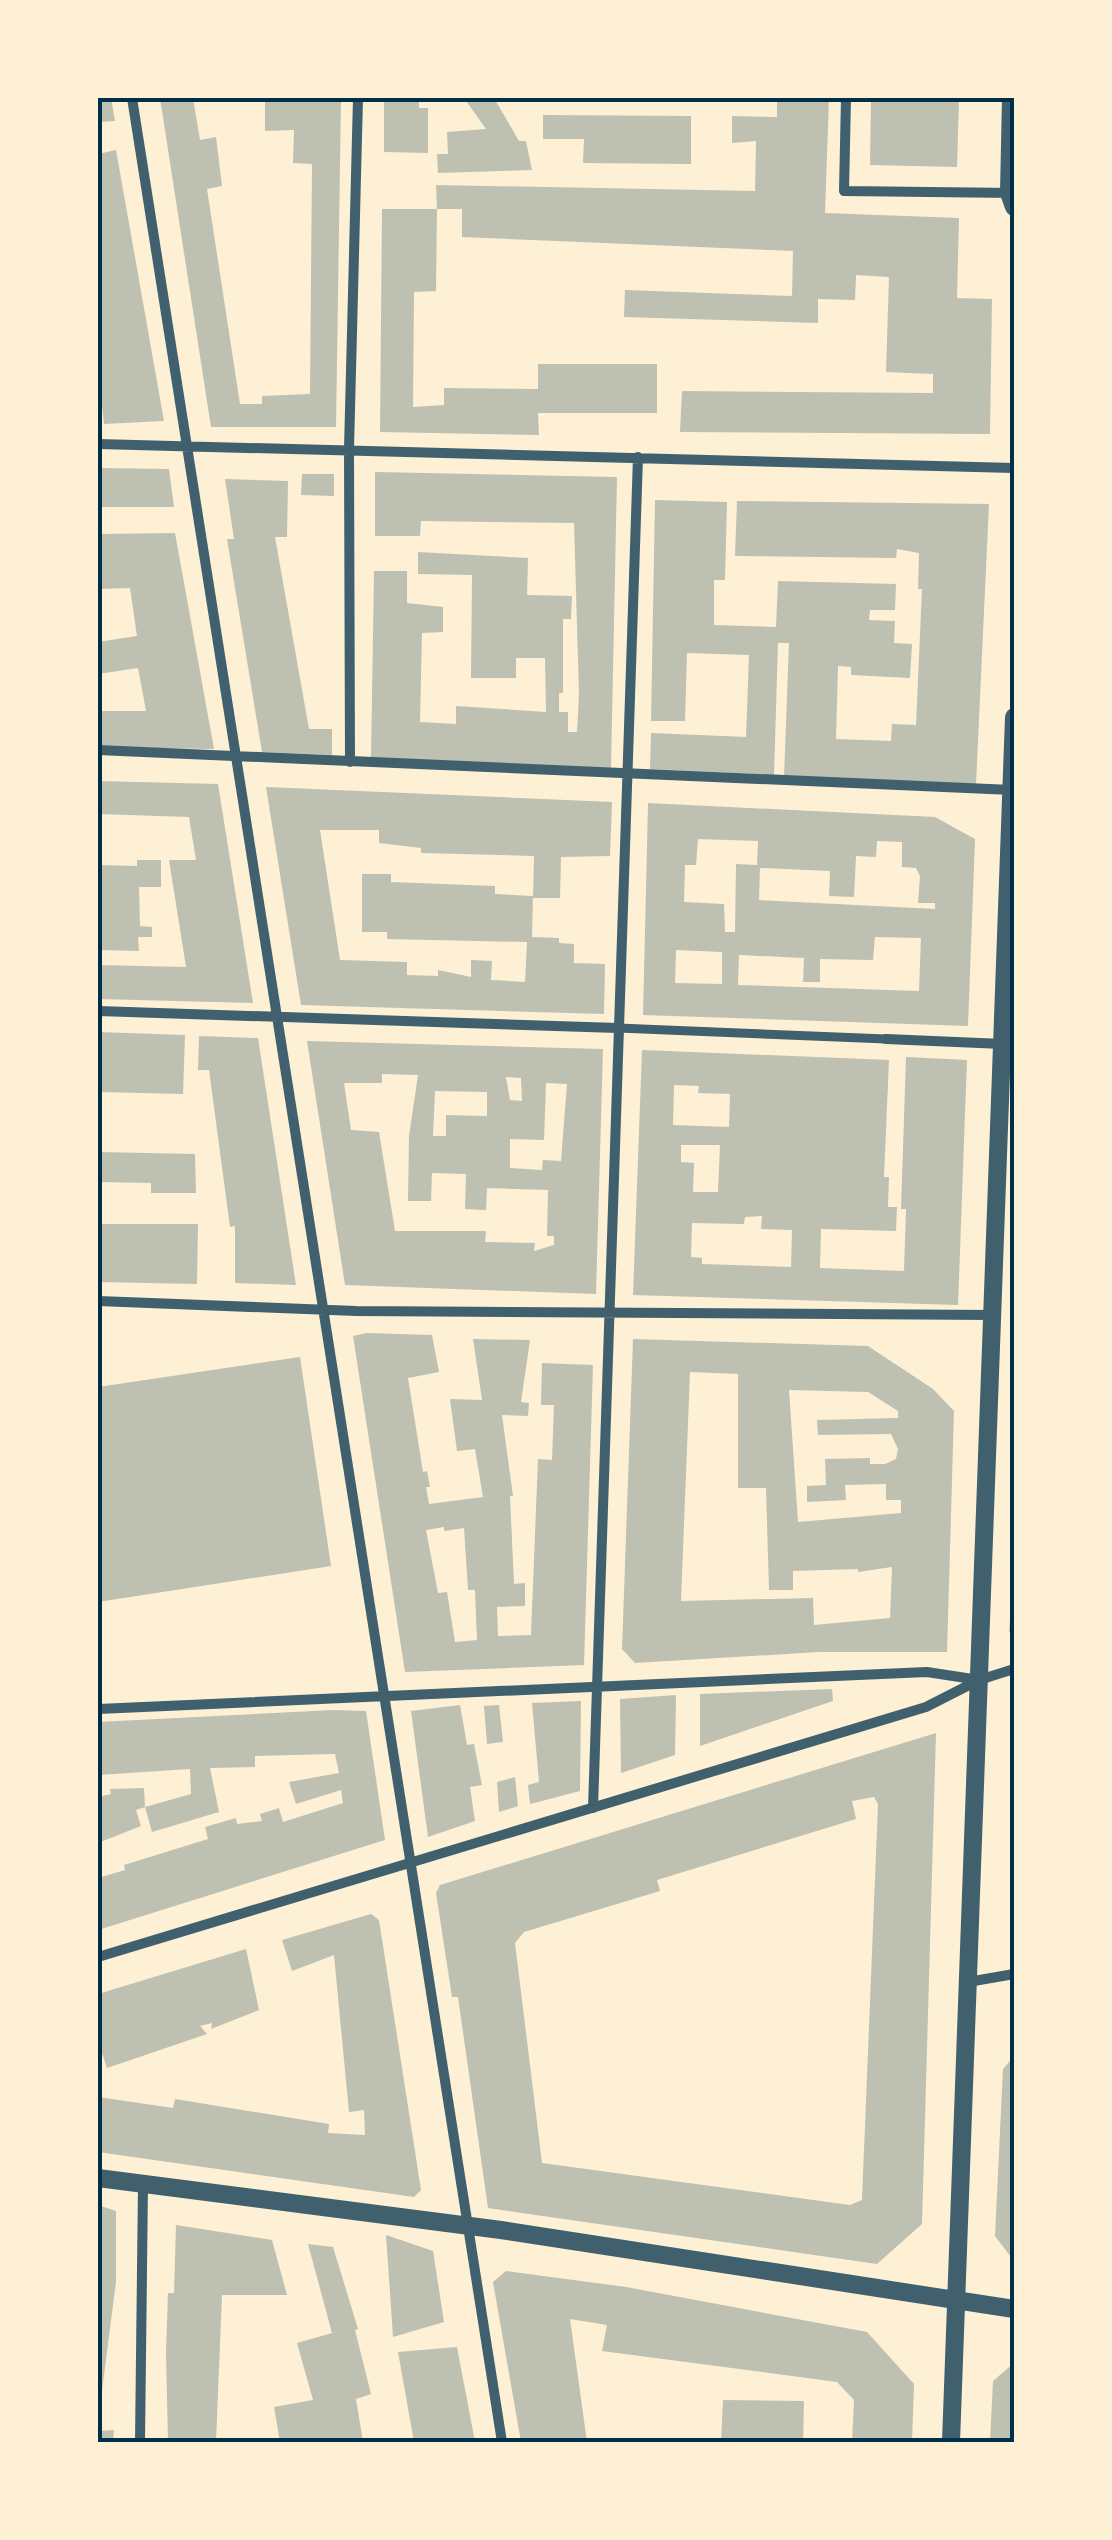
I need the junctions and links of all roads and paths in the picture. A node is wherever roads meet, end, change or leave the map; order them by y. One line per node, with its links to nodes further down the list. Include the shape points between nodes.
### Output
1 (132, 98): 7 (street)
2 (358, 98): 8 (street)
3 (846, 98): 5 (street, via 844,191)
4 (1011, 98): 5 (street)
5 (1013, 198)
6 (98, 444): 7 (street)
7 (187, 446): 8 (street); 13 (street)
8 (349, 449): 9 (street); 14 (street)
9 (638, 457): 10 (street); 15 (street)
10 (1014, 468)
11 (1014, 717): 16 (street)
12 (98, 750): 13 (street)
13 (237, 756): 14 (street); 19 (street)
14 (350, 762): 15 (street)
15 (629, 773): 16 (street); 20 (street)
16 (1012, 790): 17 (street)
17 (1010, 956): 22 (street)
18 (98, 1011): 19 (street)
19 (278, 1017): 20 (street); 24 (street)
20 (618, 1028): 21 (street); 25 (street)
21 (886, 1039): 22 (street)
22 (1003, 1044): 26 (street)
23 (98, 1301): 24 (street)
24 (324, 1310): 25 (street); 30 (street)
25 (608, 1314): 26 (street); 29 (street)
26 (993, 1315): 28 (street)
27 (1014, 1669): 28 (street)
28 (979, 1680): 29 (street, via 927,1672); 32 (street, via 926,1708); 36 (street)
29 (597, 1687): 30 (street); 32 (street)
30 (384, 1696): 31 (street); 33 (street)
31 (98, 1709)
32 (593, 1808): 33 (street)
33 (412, 1866): 34 (street); 39 (street)
34 (98, 1957)
35 (1014, 1974): 36 (street)
36 (968, 1982): 40 (street)
37 (98, 2178): 38 (street)
38 (143, 2184): 39 (street); 42 (street)
39 (468, 2226): 40 (street); 43 (street)
40 (956, 2300): 41 (street); 44 (street)
41 (1014, 2309)
42 (140, 2442)
43 (502, 2442)
44 (951, 2442)

